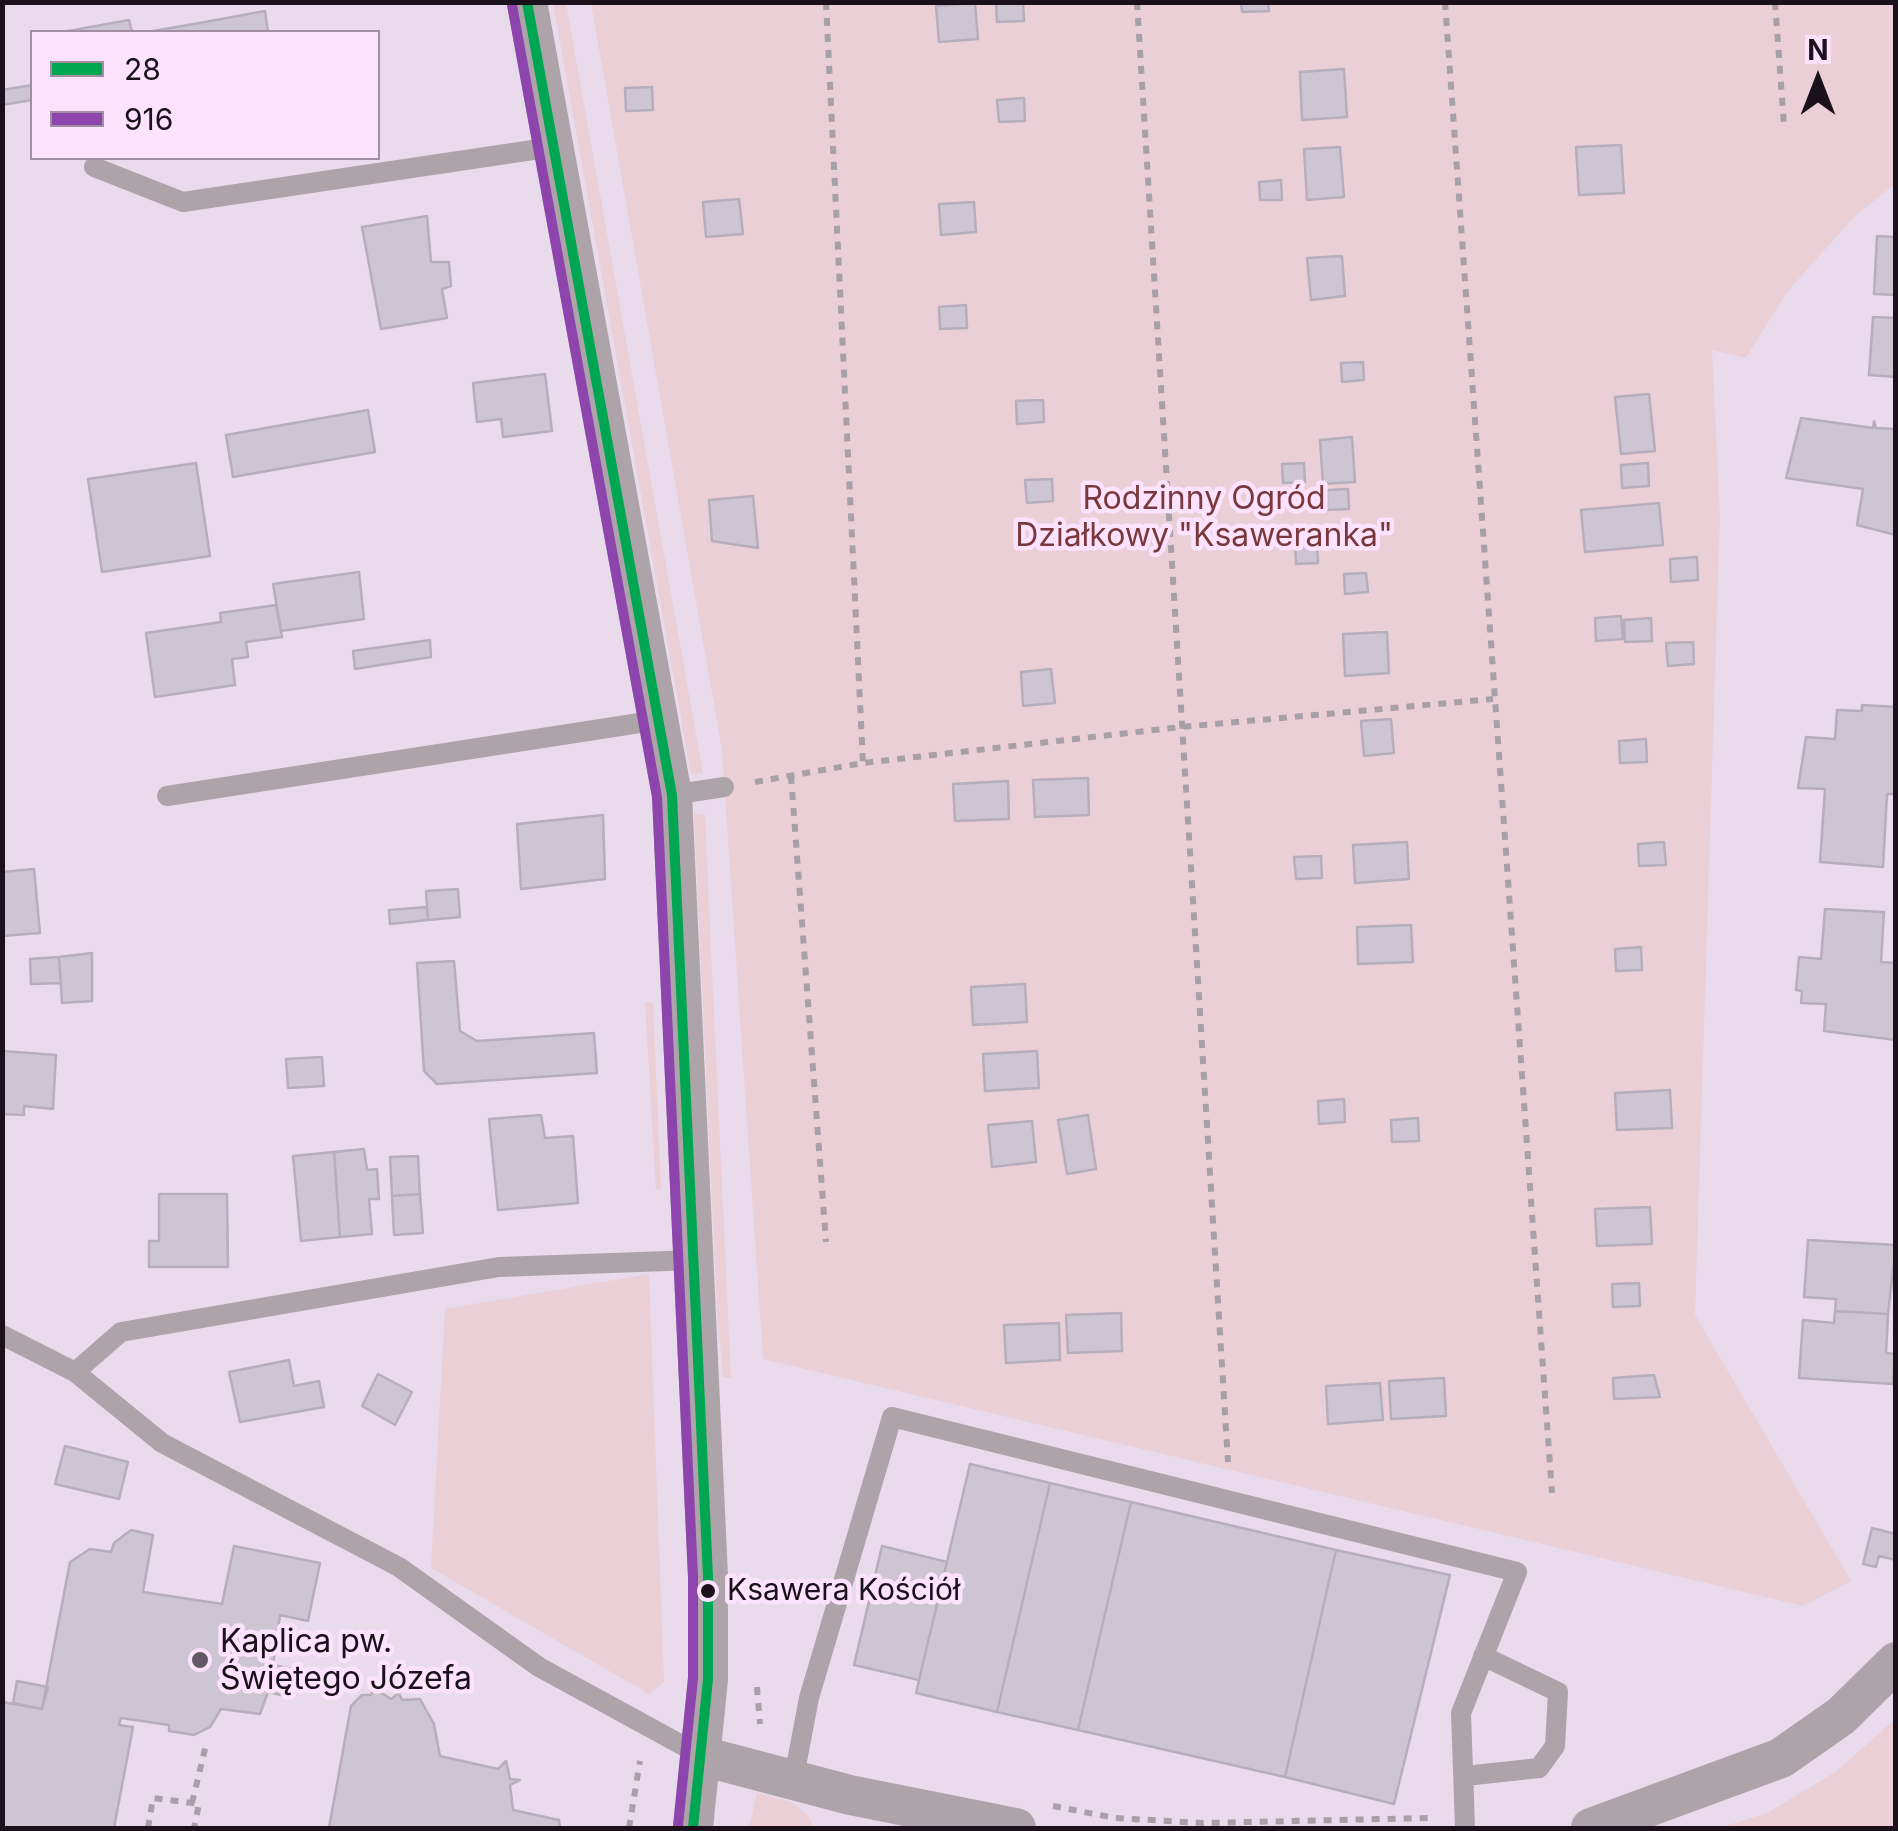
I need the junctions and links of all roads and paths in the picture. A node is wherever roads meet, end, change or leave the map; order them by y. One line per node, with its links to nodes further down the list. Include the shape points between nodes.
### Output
1 (527, 2): 7 (street)
2 (826, 2): 12 (path)
3 (1137, 2): 11 (path)
4 (1445, 2): 9 (path)
5 (1775, 2): 6 (path)
6 (1784, 125)
7 (553, 147): 8 (lane, via 183,202); 10 (street)
8 (94, 167)
9 (1494, 699): 11 (path); 22 (path)
10 (659, 720): 15 (street); 16 (lane)
11 (1181, 727): 12 (path); 21 (path)
12 (863, 763): 13 (path)
13 (792, 776): 14 (path); 17 (path)
14 (724, 787): 15 (lane)
15 (672, 795): 18 (street)
16 (167, 796)
17 (826, 1242)
18 (696, 1260): 20 (lane, via 499,1268 121,1332); 27 (street, via 708,1594)
19 (2, 1335): 20 (lane)
20 (74, 1372): 27 (lane, via 162,1443 399,1568 539,1666)
21 (1228, 1462)
22 (1552, 1492)
23 (1483, 1656): 28 (lane, via 1460,1713); 28 (lane, via 1558,1692 1555,1746 1539,1768); 29 (lane, via 1516,1572 892,1417 809,1698)
24 (1896, 1662): 37 (street, via 1842,1716 1781,1758)
25 (644, 1742): 35 (path)
26 (206, 1745): 30 (path)
27 (702, 1756): 29 (street); 36 (street)
28 (1465, 1776): 32 (lane)
29 (792, 1782): 31 (street)
30 (192, 1804): 33 (path, via 152,1798); 34 (path, via 199,1804)
31 (1028, 1816): 32 (path)
32 (1465, 1822)
33 (148, 1828)
34 (194, 1828)
35 (629, 1828)
36 (693, 1828)
37 (1590, 1828)

